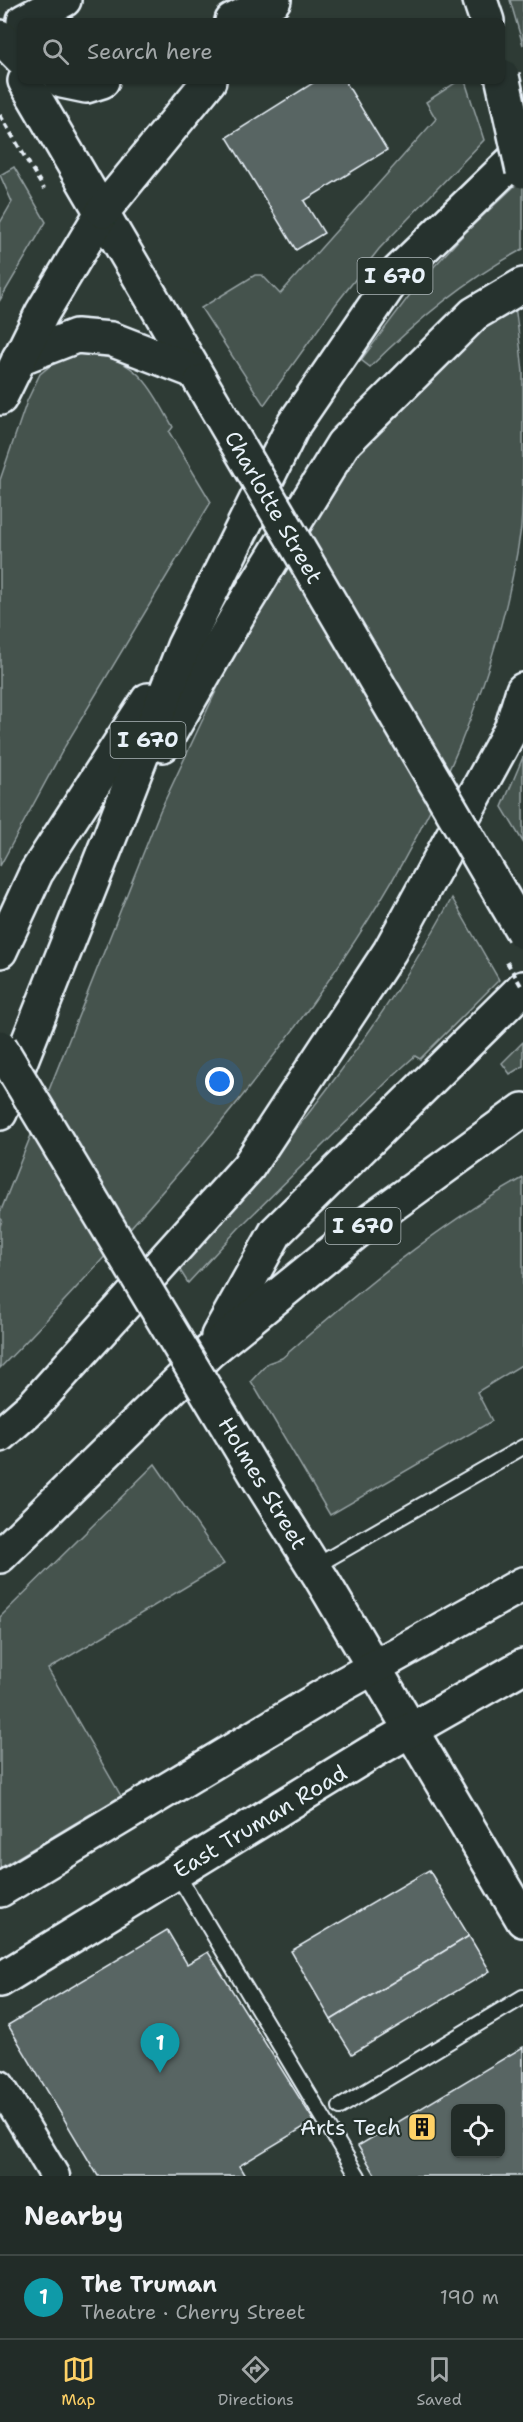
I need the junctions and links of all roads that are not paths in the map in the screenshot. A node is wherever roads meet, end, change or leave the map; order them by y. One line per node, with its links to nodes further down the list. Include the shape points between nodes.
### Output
1 (64, 0): 5 (main road)
2 (274, 0): 6 (main road)
3 (282, 0): 7 (main road)
4 (480, 0): 8 (main road)
5 (30, 18)
6 (237, 18)
7 (265, 18)
8 (486, 18)
9 (18, 25): 10 (main road)
10 (0, 36): 11 (main road); 12 (main road)
11 (18, 55)
12 (18, 69)
13 (27, 84): 20 (main road, Charlotte Street)
14 (76, 84): 15 (main road)
15 (92, 84)
16 (207, 84): 20 (main road)
17 (504, 84): 19 (main road, bridge)
18 (523, 151): 25 (main road, I 670, via 398,272 294,424)
19 (523, 171)
20 (103, 211): 22 (main road); 23 (main road, Charlotte Street)
21 (523, 285): 27 (main road, via 474,314 343,444)
22 (19, 358): 23 (main road, via 76,336 111,339); 24 (main road)
23 (197, 377): 28 (main road, Charlotte Street, bridge)
24 (0, 398)
25 (184, 645): 27 (main road, I 670); 29 (main road, via 36,873)
26 (523, 690): 35 (main road, via 512,729 390,951 248,1167 34,1405)
27 (111, 834): 33 (main road, I 670)
28 (523, 932)
29 (0, 951)
30 (523, 988): 34 (main road, via 276,1232)
31 (0, 1047): 38 (main road, Holmes Street, bridge)
32 (523, 1110): 34 (main road, I 670, via 366,1224)
33 (0, 1113)
34 (210, 1351): 37 (main road, I 670)
35 (0, 1435)
36 (523, 1447): 38 (lane)
37 (0, 1556)
38 (314, 1567): 41 (main road, Holmes Street)
39 (523, 1584): 41 (main road)
40 (523, 1666): 42 (main road, East Truman Road)
41 (373, 1669): 42 (main road, Holmes Street); 44 (main road)
42 (410, 1730): 43 (main road, East Truman Road); 45 (main road, Holmes Street)
43 (176, 1872): 46 (main road, East Truman Road); 51 (lane)
44 (0, 1890)
45 (523, 1920)
46 (0, 1980)
47 (523, 1997): 49 (lane)
48 (0, 2085): 50 (street)
49 (340, 2107)
50 (55, 2176)
51 (358, 2176)

